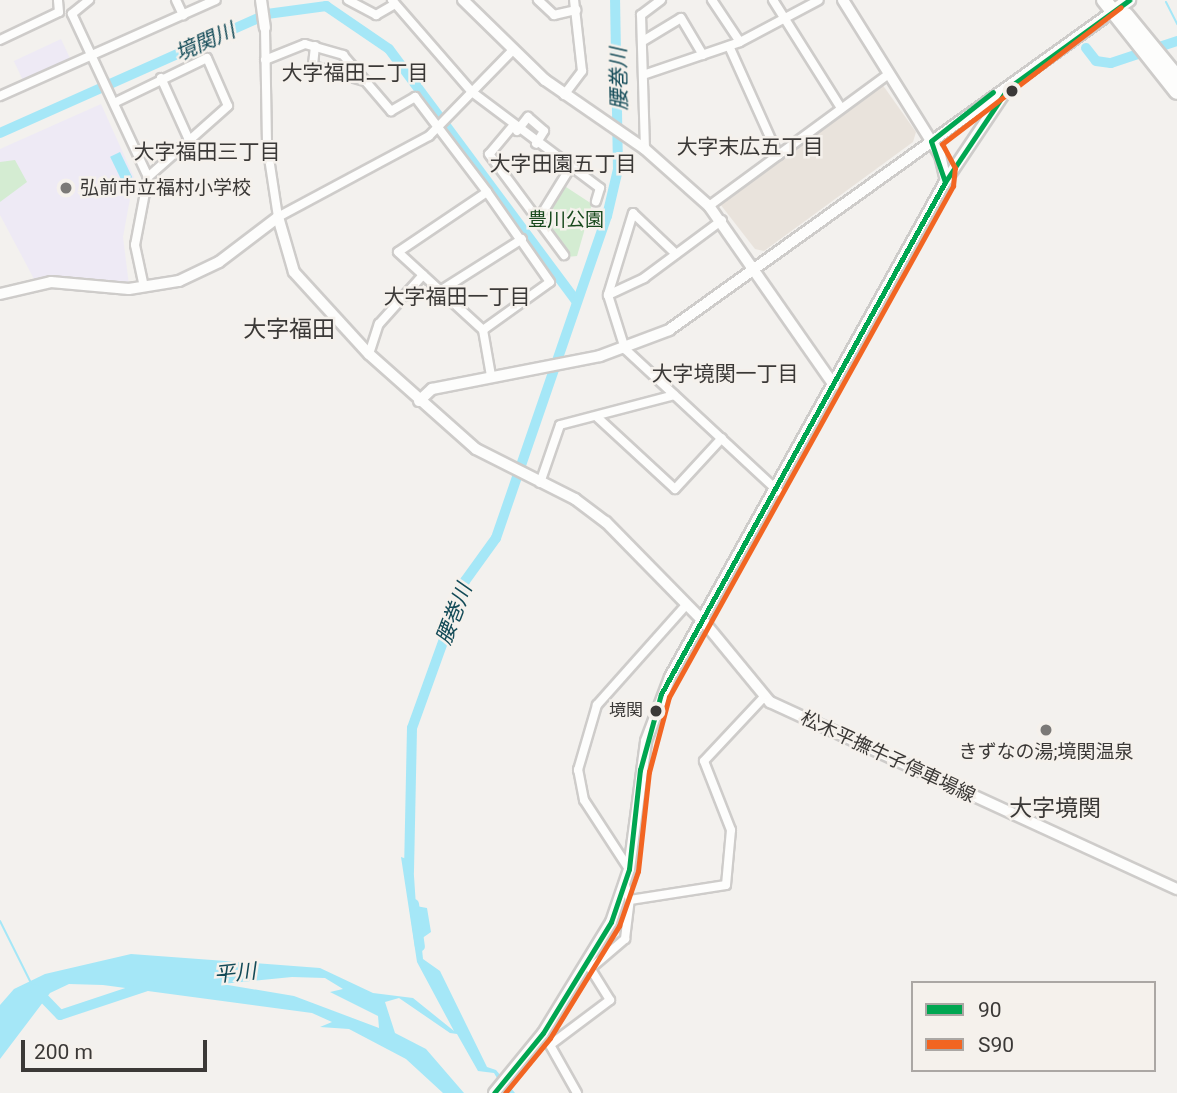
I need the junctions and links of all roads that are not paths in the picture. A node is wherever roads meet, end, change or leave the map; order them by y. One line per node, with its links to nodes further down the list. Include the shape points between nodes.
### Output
1 (58, 0): 21 (street, via 59,12)
2 (89, 0): 28 (street, via 72,14)
3 (176, 0): 18 (street)
4 (216, 0): 18 (street)
5 (348, 0): 15 (street, via 376,15)
6 (463, 0): 27 (main road)
7 (538, 0): 17 (street, via 554,15)
8 (573, 0): 17 (street)
9 (661, 0): 22 (street, via 641,15)
10 (712, 0): 23 (street)
11 (773, 0): 19 (street)
12 (819, 0): 19 (street)
13 (843, 0): 32 (main road)
14 (262, 2): 20 (main road)
15 (393, 2): 37 (street)
16 (1115, 3): 26 (highway); 36 (main road); 46 (main road)
17 (576, 10): 39 (street, via 582,71)
18 (183, 15): 28 (street)
19 (787, 21): 23 (street); 42 (street)
20 (265, 28): 30 (street)
21 (0, 40)
22 (643, 41): 29 (street, via 681,18); 31 (street)
23 (740, 43): 25 (street)
24 (315, 46): 30 (street); 35 (street, via 351,59); 35 (street, via 313,66)
25 (729, 46): 29 (street); 49 (street)
26 (1146, 48): 33 (highway); 38 (highway)
27 (512, 51): 37 (street); 39 (main road)
28 (91, 55): 40 (street); 41 (street)
29 (703, 55): 31 (street)
30 (265, 60): 56 (street, via 267,145)
31 (646, 74): 48 (street)
32 (889, 74): 42 (street); 46 (main road)
33 (1177, 77)
34 (161, 78): 41 (street); 45 (street); 45 (street, via 207,58 228,106)
35 (368, 82): 43 (street, via 391,111 415,97)
36 (1008, 88): 46 (main road); 52 (main road)
37 (472, 92): 43 (street); 44 (street)
38 (1177, 92)
39 (564, 95): 48 (main road)
40 (0, 96)
41 (112, 99): 51 (street)
42 (841, 108): 49 (street)
43 (439, 127): 53 (street); 56 (street)
44 (515, 129): 47 (street); 47 (street, via 528,117 544,131); 57 (street, via 489,154)
45 (189, 140): 51 (street)
46 (931, 141): 52 (main road, via 944,163); 62 (main road)
47 (536, 144): 50 (street)
48 (645, 149): 55 (main road)
49 (778, 155): 55 (street)
50 (570, 168): 54 (street, via 600,188); 57 (street)
51 (148, 177): 64 (street, via 135,245)
52 (945, 182): 72 (main road)
53 (487, 192): 59 (street); 63 (street, via 398,252)
54 (596, 201)
55 (709, 205): 58 (main road)
56 (278, 217): 64 (main road, via 197,274); 70 (main road, 松木平撫牛子停車場線, via 294,272)
57 (538, 220): 61 (street)
58 (722, 220): 60 (street); 62 (main road)
59 (522, 239): 65 (street); 68 (street, via 548,276 549,289)
60 (676, 254): 67 (street); 67 (street, via 633,213)
61 (564, 256)
62 (757, 267): 69 (main road, via 669,330); 72 (main road)
63 (423, 275): 65 (street); 70 (street, via 379,324)
64 (144, 287): 66 (main road, via 51,282)
65 (440, 291): 68 (street)
66 (0, 294)
67 (607, 295): 69 (street)
68 (483, 330): 71 (street)
69 (625, 349): 71 (main road); 73 (street)
70 (369, 354): 74 (main road, 松木平撫牛子停車場線)
71 (491, 376): 74 (main road, via 432,389)
72 (834, 385): 78 (main road)
73 (674, 395): 75 (street); 76 (street)
74 (419, 401): 77 (main road, 松木平撫牛子停車場線, via 504,465)
75 (597, 417): 76 (street, via 675,489); 77 (street, via 560,425)
76 (722, 438): 78 (street)
77 (535, 480): 79 (main road, 松木平撫牛子停車場線, via 595,513)
78 (778, 491): 80 (main road)
79 (687, 604): 80 (main road, 松木平撫牛子停車場線); 82 (street, via 597,705 578,770 584,800)
80 (704, 622): 81 (main road, 松木平撫牛子停車場線); 82 (main road, via 654,712)
81 (764, 697): 84 (main road, 松木平撫牛子停車場線); 85 (street, via 704,761 731,830 726,885)
82 (629, 869): 83 (main road)
83 (625, 885): 85 (street); 86 (main road)
84 (1177, 889)
85 (630, 900): 86 (street, via 625,939)
86 (589, 966): 87 (main road); 88 (street, via 610,1000 550,1045)
87 (494, 1093)
88 (577, 1093)

